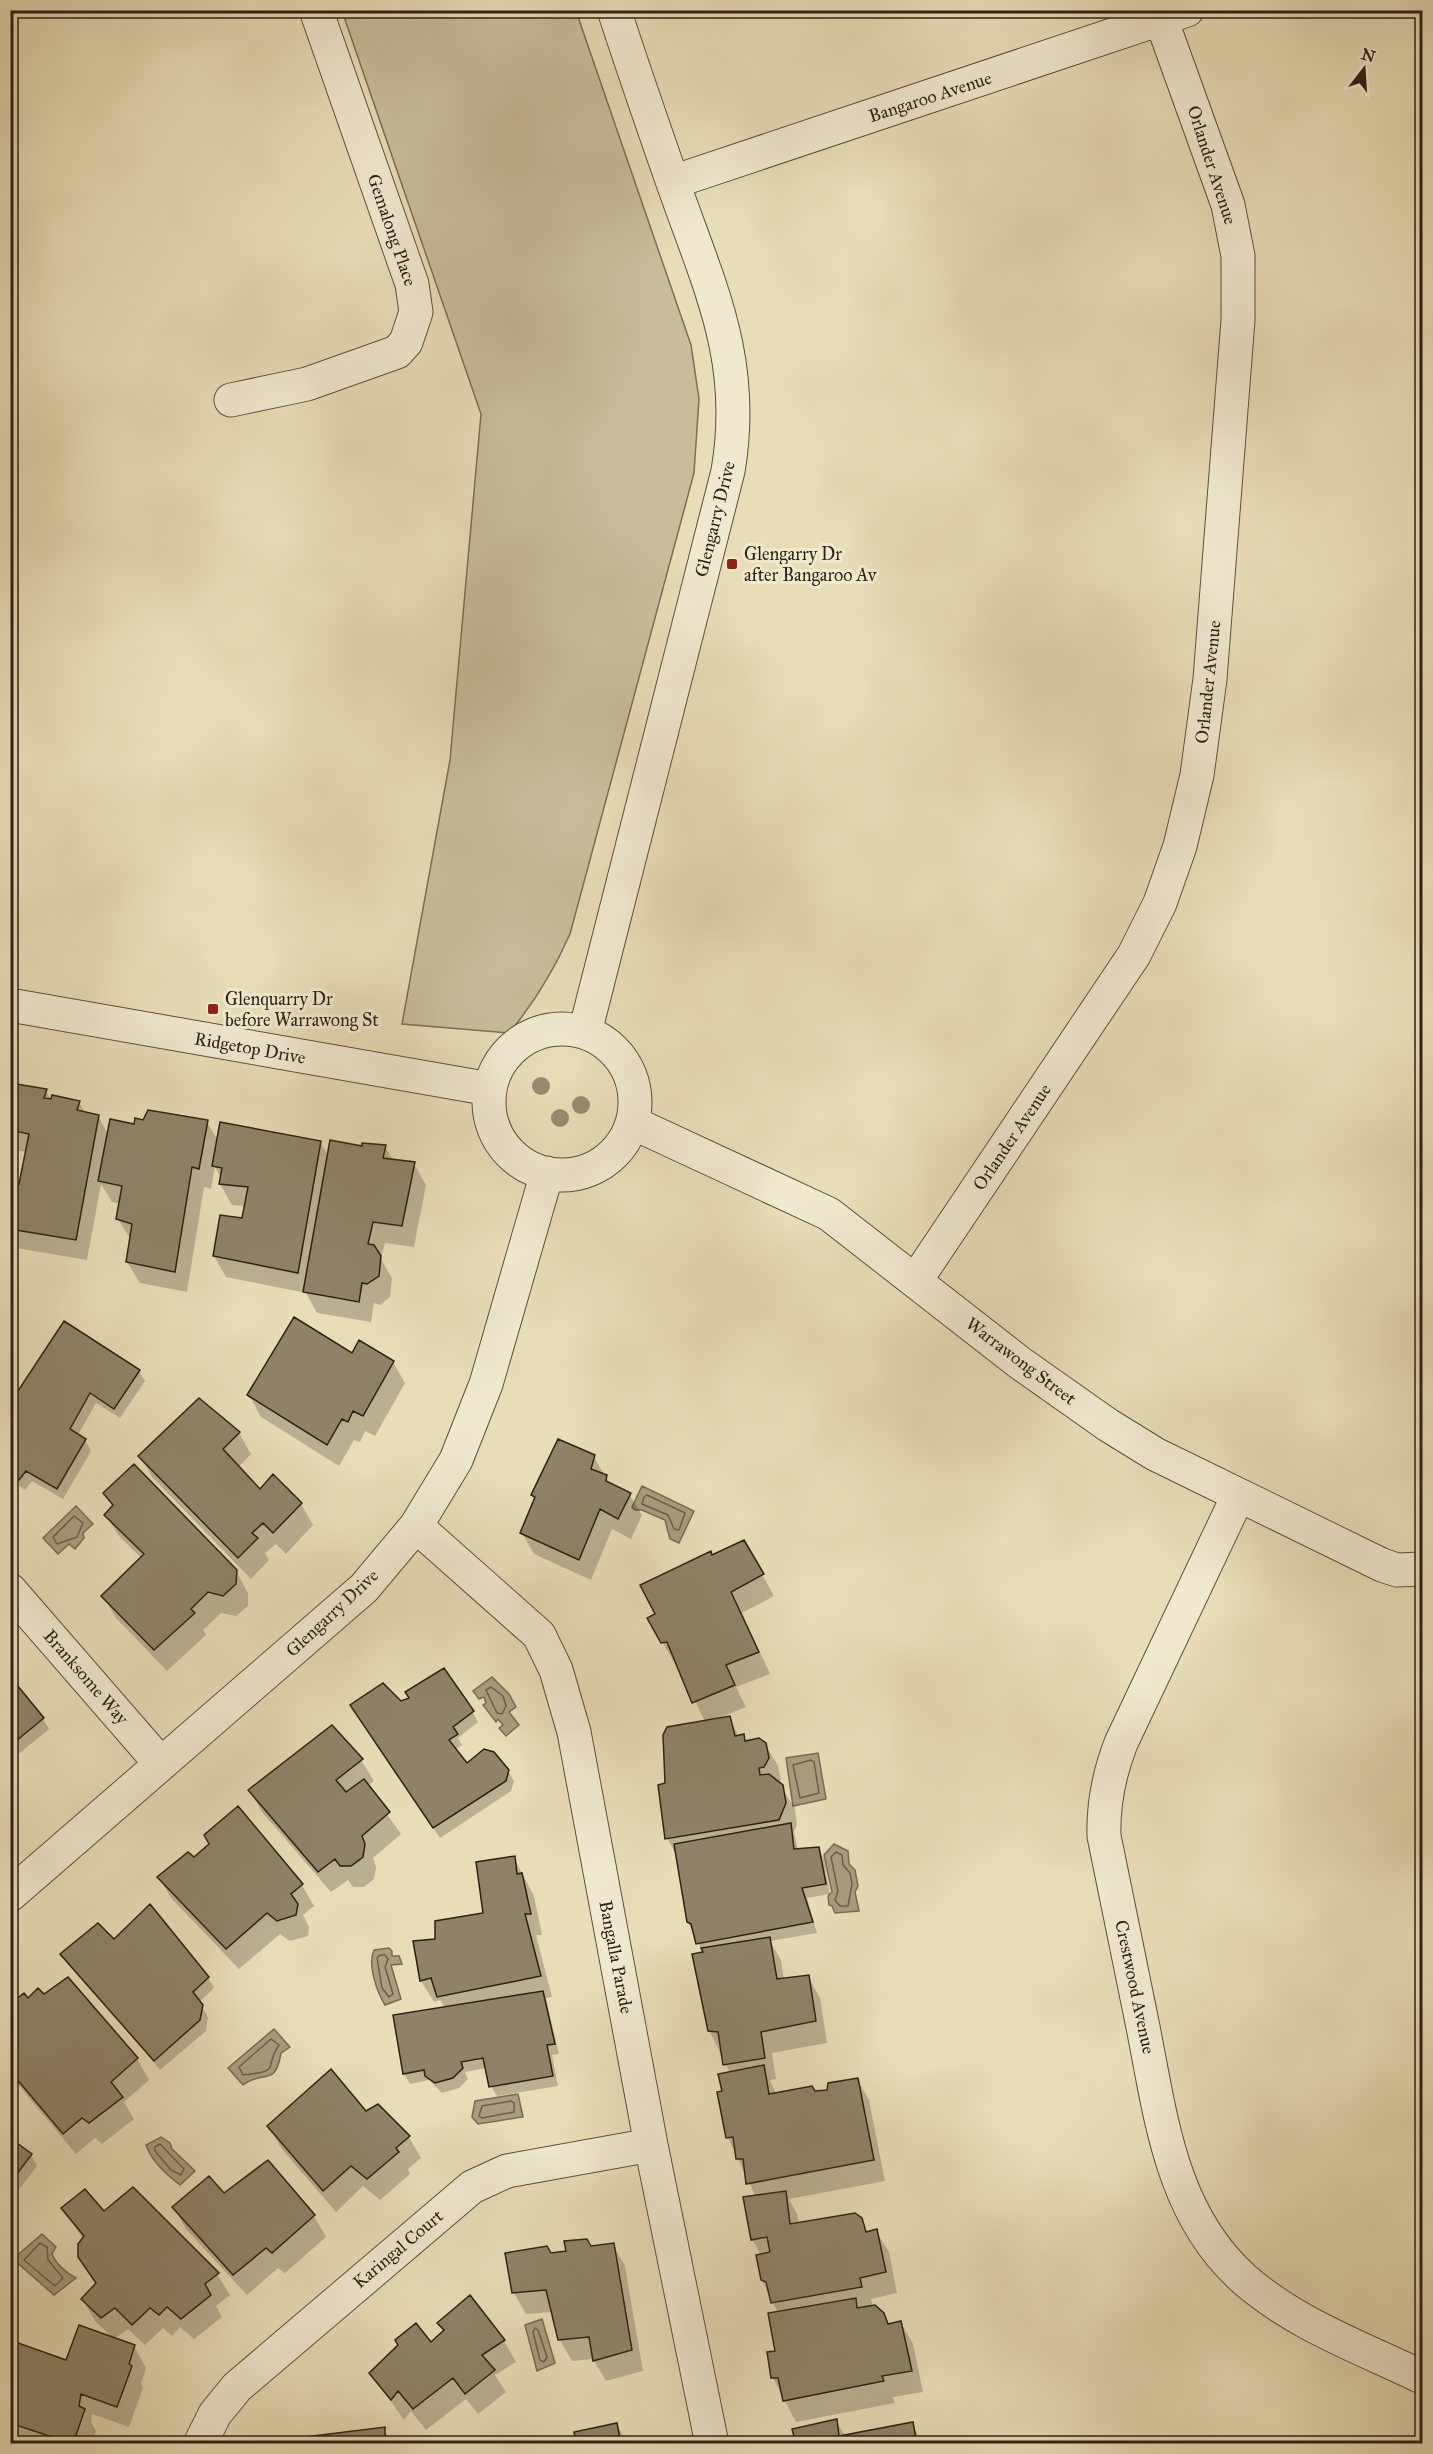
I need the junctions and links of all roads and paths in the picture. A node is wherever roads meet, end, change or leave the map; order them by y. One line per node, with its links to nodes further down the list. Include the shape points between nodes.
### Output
1 (316, 10): 5 (street, Gemalong Place, via 412,285 416,312 406,342 387,357 307,384)
2 (614, 10): 4 (street, Glengarry Drive)
3 (1174, 15): 4 (street, Bangaroo Avenue); 11 (street, Orlander Avenue, via 1228,205 1238,256 1238,320 1210,679 1197,775 1180,846 1160,903 1134,955)
4 (673, 182): 7 (street, Glengarry Drive, via 724,333 731,364 735,420 728,471)
5 (231, 400)
6 (10, 1005): 8 (street, Ridgetop Drive)
7 (585, 1032): 8 (street, via 544,1031 525,1039 497,1069); 9 (street, via 602,1041 627,1068 634,1086)
8 (490, 1089): 10 (street, via 493,1126 502,1143 530,1167)
9 (633, 1123): 10 (street, via 624,1142 609,1158 590,1169 569,1174); 11 (street, Warrawong Street, via 829,1214)
10 (547, 1173): 13 (street, Glengarry Drive, via 486,1384 456,1460)
11 (916, 1280): 12 (street, Warrawong Street, via 1075,1403 1155,1454)
12 (1238, 1496): 14 (street, Warrawong Street, via 1382,1565 1397,1570); 19 (street, Crestwood Avenue, via 1121,1743 1111,1770 1103,1814 1104,1836 1162,2122 1185,2200 1209,2240 1244,2278 1303,2320)
13 (416, 1526): 16 (street, Glengarry Drive, via 364,1587); 18 (street, Bangalla Parade, via 539,1635 556,1670 574,1732)
14 (1422, 1569)
15 (10, 1590): 16 (street, Branksome Way)
16 (161, 1764): 17 (street, Glengarry Drive)
17 (10, 1895)
18 (651, 2145): 20 (street, Karingal Court, via 507,2172 472,2187 237,2387 215,2414); 21 (street, Bangalla Parade)
19 (1422, 2377)
20 (200, 2444)
21 (712, 2444)

